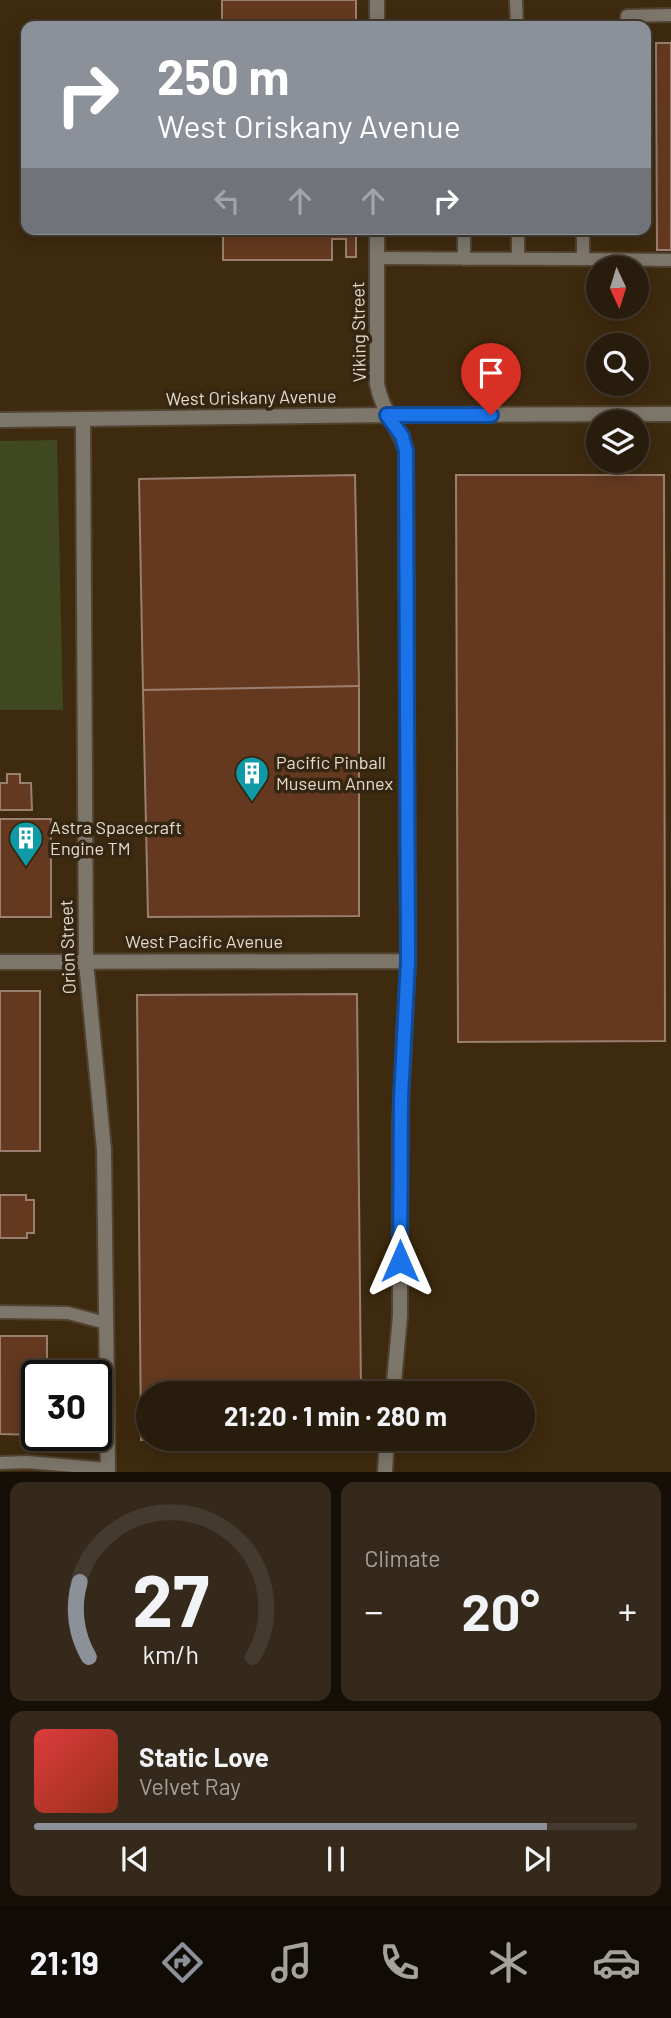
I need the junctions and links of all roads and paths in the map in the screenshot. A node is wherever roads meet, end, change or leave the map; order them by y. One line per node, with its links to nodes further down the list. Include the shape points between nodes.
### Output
1 (377, 0): 4 (street)
2 (516, 0): 5 (lane)
3 (671, 15): 6 (lane, via 627,16)
4 (377, 21)
5 (517, 21)
6 (626, 21)
7 (377, 235): 11 (street, Viking Street)
8 (464, 235): 12 (lane)
9 (518, 235): 13 (lane)
10 (583, 235): 14 (lane)
11 (377, 258): 12 (lane); 17 (street, Viking Street, via 377,384)
12 (464, 259): 13 (lane)
13 (518, 259): 14 (lane)
14 (583, 259): 15 (lane)
15 (671, 260)
16 (671, 414): 17 (street, West Oriskany Avenue)
17 (387, 415): 19 (street, West Oriskany Avenue); 20 (street, Viking Street, via 406,451)
18 (0, 420): 19 (street, West Oriskany Avenue)
19 (83, 420): 22 (street, Orion Street)
20 (408, 961): 22 (street, West Pacific Avenue); 25 (street, Viking Street, via 400,1124 400,1316)
21 (0, 962): 22 (street, West Pacific Avenue)
22 (86, 962): 24 (street, Orion Street, via 104,1150)
23 (0, 1311): 24 (lane, via 68,1313)
24 (106, 1323): 28 (street, Orion Street)
25 (394, 1381)
26 (386, 1451): 29 (street)
27 (0, 1463): 28 (lane)
28 (108, 1471)
29 (385, 1472)

